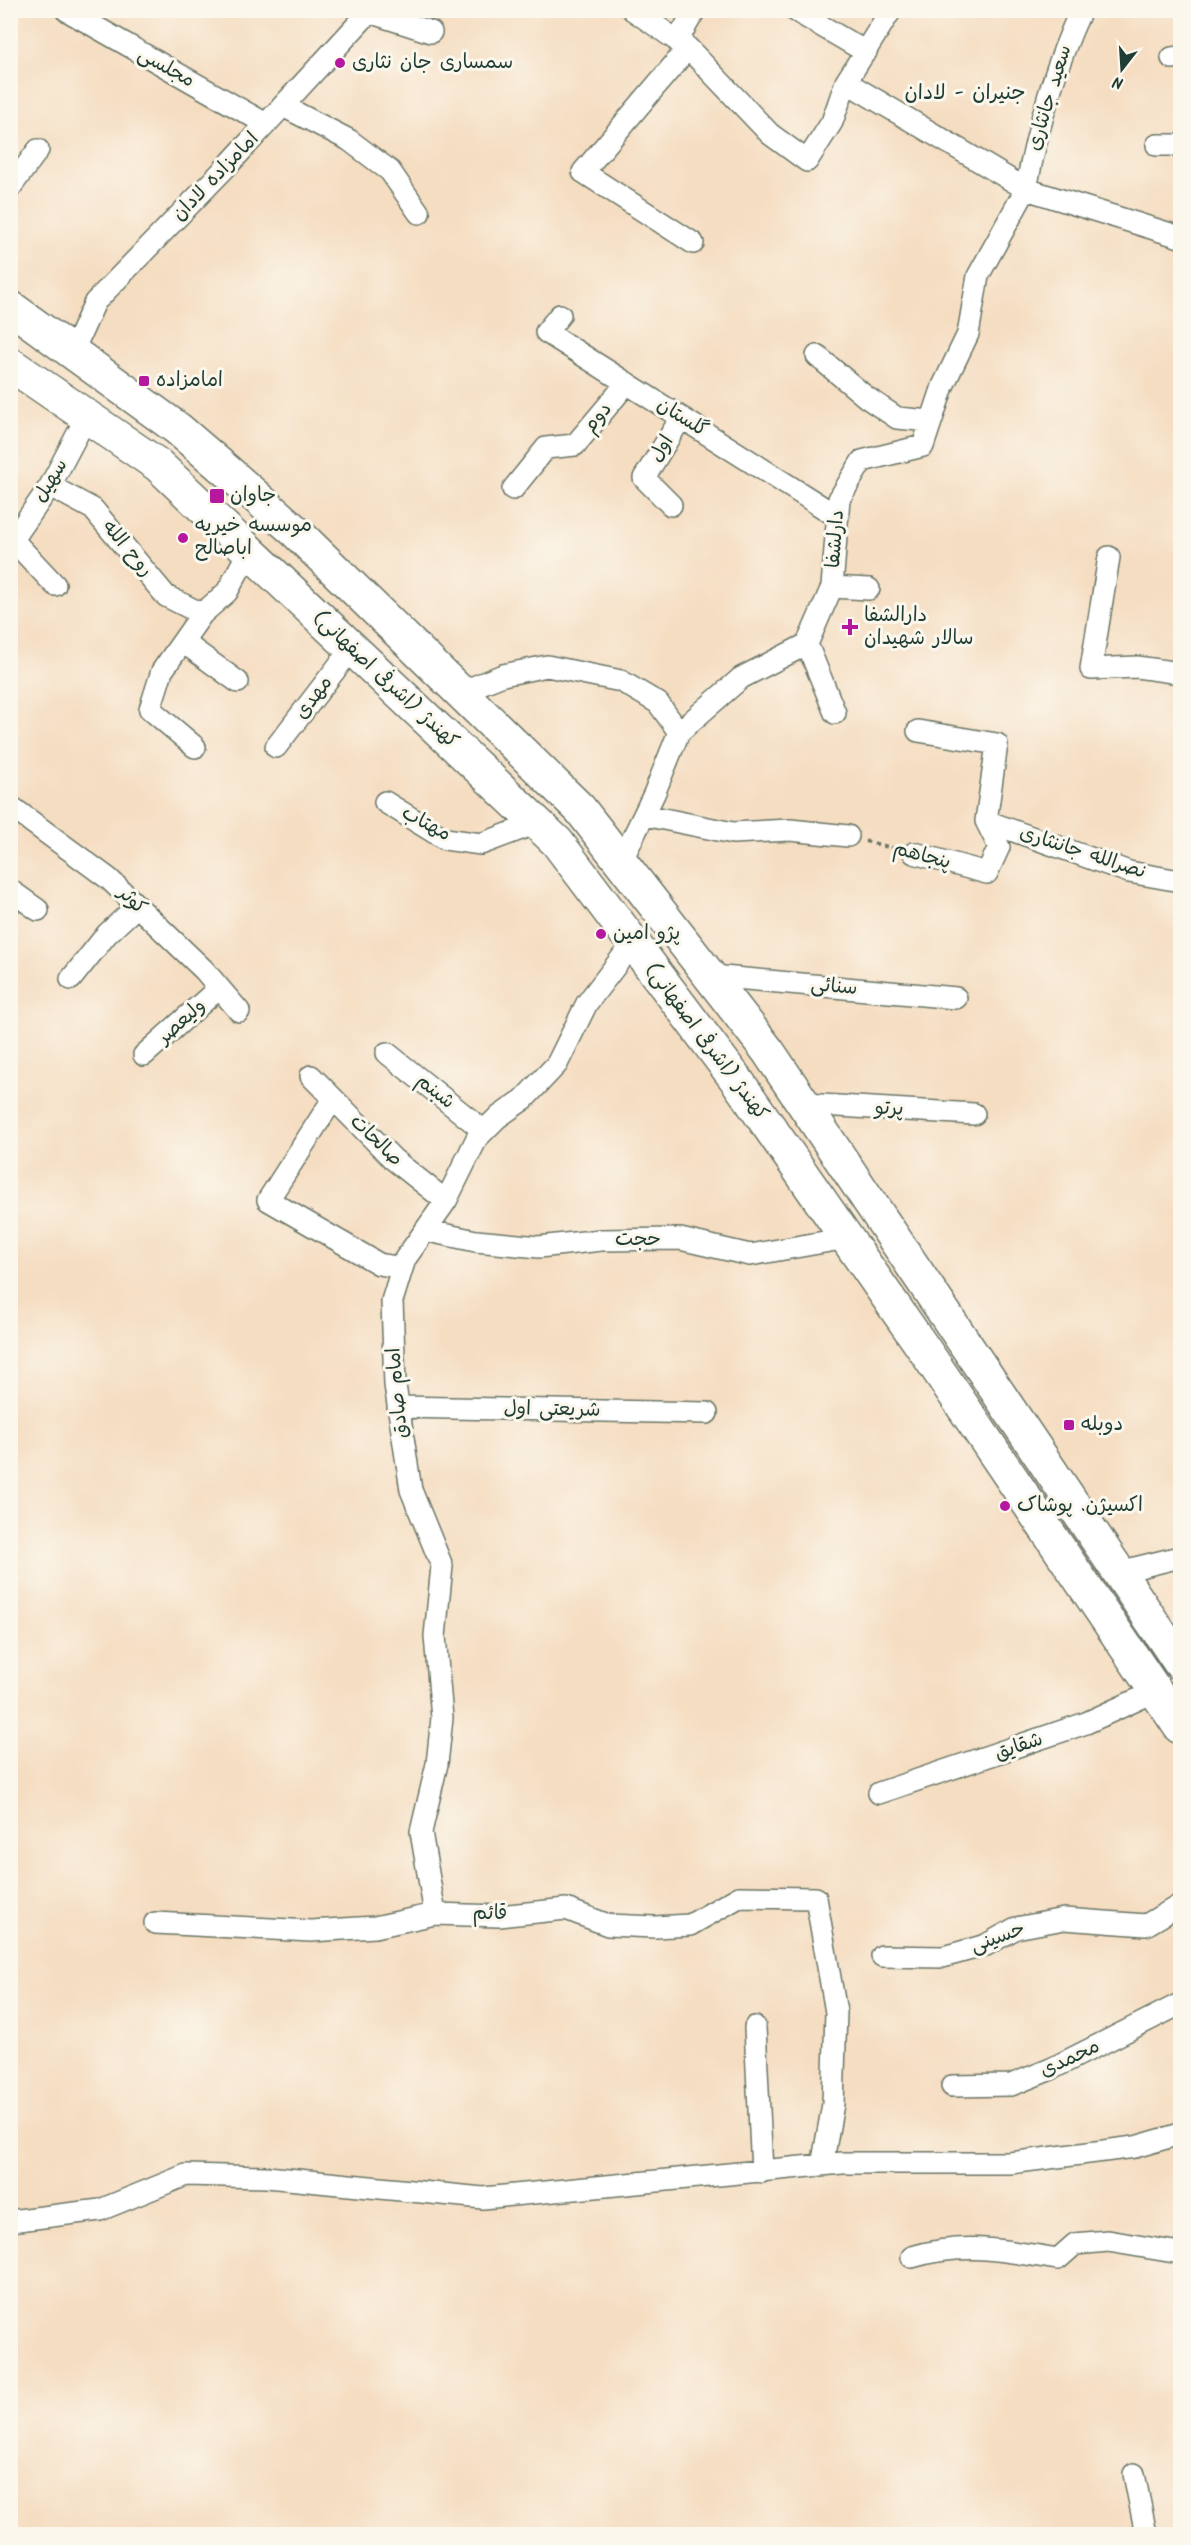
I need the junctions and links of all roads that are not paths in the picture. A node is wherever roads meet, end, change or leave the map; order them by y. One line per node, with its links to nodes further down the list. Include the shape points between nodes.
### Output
1 (66, 10): 13 (street, مجلسی)
2 (633, 10): 9 (street)
3 (695, 10): 9 (street)
4 (794, 10): 10 (street)
5 (891, 10): 10 (street)
6 (1082, 10): 18 (street, سعید جانثاری, via 1040,117)
7 (370, 11): 8 (street); 12 (street, امامزاده لادان)
8 (431, 32)
9 (683, 45): 11 (street, via 770,134 807,161 832,122); 21 (street, via 583,172)
10 (866, 52): 11 (street)
11 (846, 82): 18 (street)
12 (283, 106): 13 (street, امامزاده لادان); 19 (street, via 349,140 390,171)
13 (266, 124): 24 (street, امامزاده لادان, via 95,302)
14 (1157, 145): 15 (street)
15 (1180, 145)
16 (38, 150): 17 (street)
17 (10, 188)
18 (1026, 189): 20 (street); 30 (street, دارلشفا, via 978,276 968,334)
19 (419, 213)
20 (1180, 237)
21 (693, 243)
22 (10, 307): 24 (main road)
23 (560, 315): 27 (street, گلستان, via 546,332)
24 (73, 351): 31 (main road)
25 (817, 356): 30 (street, via 897,418)
26 (17, 368): 28 (main road, کهندژ (اشرفی اصفهانی)); 31 (main road, via 47,375 166,453 174,453 183,444)
27 (627, 383): 29 (street, گلستان); 33 (street, دوم, via 575,444 546,448)
28 (87, 416): 32 (street, سهیل); 36 (main road, کهندژ (اشرفی اصفهانی), via 158,465)
29 (681, 418): 34 (street, اول, via 644,478); 35 (street, گلستان)
30 (931, 421): 35 (street, دارلشفا, via 922,446 861,461 839,499)
31 (178, 429): 44 (main road, via 296,532)
32 (50, 486): 37 (street, سهیل); 43 (street, روح الله, via 93,508 166,596)
33 (513, 489)
34 (671, 505)
35 (838, 517): 41 (street, دارلشفا)
36 (221, 526): 38 (main road, کهندژ (اشرفی اصفهانی)); 44 (main road, via 226,515 256,520 365,617)
37 (12, 540): 40 (street)
38 (249, 551): 43 (street, via 227,592); 47 (main road, کهندژ (اشرفی اصفهانی))
39 (1109, 557): 48 (street, via 1091,669 1137,667)
40 (55, 585)
41 (832, 586): 42 (street); 46 (street, دارلشفا)
42 (870, 589)
43 (202, 614): 45 (street)
44 (384, 618): 50 (main road)
45 (183, 642): 49 (street); 54 (street, via 162,671 150,709)
46 (807, 644): 51 (street); 53 (street, via 741,678)
47 (352, 648): 55 (street, مهدی); 60 (main road, کهندژ (اشرفی اصفهانی))
48 (1180, 673)
49 (238, 682)
50 (461, 692): 53 (street, via 503,675 547,666 621,681 658,703); 63 (main road, via 580,809)
51 (835, 713)
52 (918, 731): 59 (street, via 997,744)
53 (679, 732): 58 (street)
54 (195, 747)
55 (276, 747)
56 (385, 802): 60 (street, مهتاب, via 445,838 481,844)
57 (10, 806): 66 (street, کوثر, via 109,879)
58 (644, 816): 61 (street, via 733,833 790,830); 63 (street)
59 (986, 821): 62 (street, پنجاهم, via 999,847 987,873); 64 (street, نصرالله جاننثاری, via 1129,872)
60 (537, 823): 68 (main road, کهندژ (اشرفی اصفهانی), via 557,842)
61 (848, 836)
62 (914, 853)
63 (621, 862): 69 (main road)
64 (1180, 881)
65 (10, 890): 67 (street)
66 (137, 906): 70 (street, via 107,934); 71 (street, کوثر)
67 (38, 910)
68 (633, 943): 80 (street, امام صادق, via 587,1003 557,1064 524,1099); 83 (main road, کهندژ (اشرفی اصفهانی), via 738,1082)
69 (712, 976): 72 (street, سنائی); 78 (main road)
70 (71, 979)
71 (219, 988): 73 (street, کوثر); 75 (street, ولیعصر)
72 (956, 999)
73 (239, 1011)
74 (387, 1053): 80 (street, شبنم)
75 (144, 1055)
76 (311, 1076): 77 (street, صالحات)
77 (333, 1099): 81 (street, صالحات, via 393,1159); 84 (street, via 268,1200 379,1264)
78 (804, 1104): 79 (street, پرتو); 87 (main road)
79 (974, 1114)
80 (484, 1131): 81 (street, امام صادق)
81 (446, 1201): 82 (street, امام صادق)
82 (428, 1231): 83 (street, حجت, via 538,1247 601,1240 680,1239 750,1255); 84 (street, امام صادق)
83 (847, 1238): 88 (main road, کهندژ (اشرفی اصفهانی))
84 (402, 1268): 85 (street, امام صادق, via 392,1301)
85 (398, 1407): 86 (street, شریعتی اول); 96 (street, امام صادق, via 411,1490 442,1566 435,1636 442,1718 437,1764 421,1832)
86 (707, 1413)
87 (1059, 1484): 88 (main road); 90 (main road)
88 (1028, 1502): 92 (main road, کهندژ (اشرفی اصفهانی))
89 (1180, 1557): 90 (street)
90 (1119, 1572): 91 (main road)
91 (1180, 1663)
92 (1156, 1691): 93 (main road, کهندژ (اشرفی اصفهانی)); 94 (street, شقایق, via 1086,1723)
93 (1180, 1727)
94 (879, 1793)
95 (1180, 1905): 98 (street, حسینی, via 1146,1925 1064,1919 1016,1928 986,1945 943,1957)
96 (435, 1914): 97 (street, قائم, via 375,1927 311,1931); 103 (street, قائم, via 499,1916 566,1909 608,1925 655,1927 690,1925 739,1897 816,1898 836,2012 833,2104)
97 (155, 1923)
98 (882, 1956)
99 (1180, 2004): 101 (street, محمدی, via 1011,2085)
100 (755, 2027): 104 (street)
101 (952, 2086)
102 (1180, 2134): 103 (street, via 1135,2147 1010,2163)
103 (822, 2166): 104 (street)
104 (762, 2172): 105 (street, via 483,2198 267,2177 186,2175 100,2210)
105 (10, 2221)
106 (1180, 2253): 107 (street, via 1108,2241 1075,2244 1058,2259 982,2247 938,2250)
107 (912, 2258)
108 (1134, 2474): 109 (street)
109 (1146, 2535)

